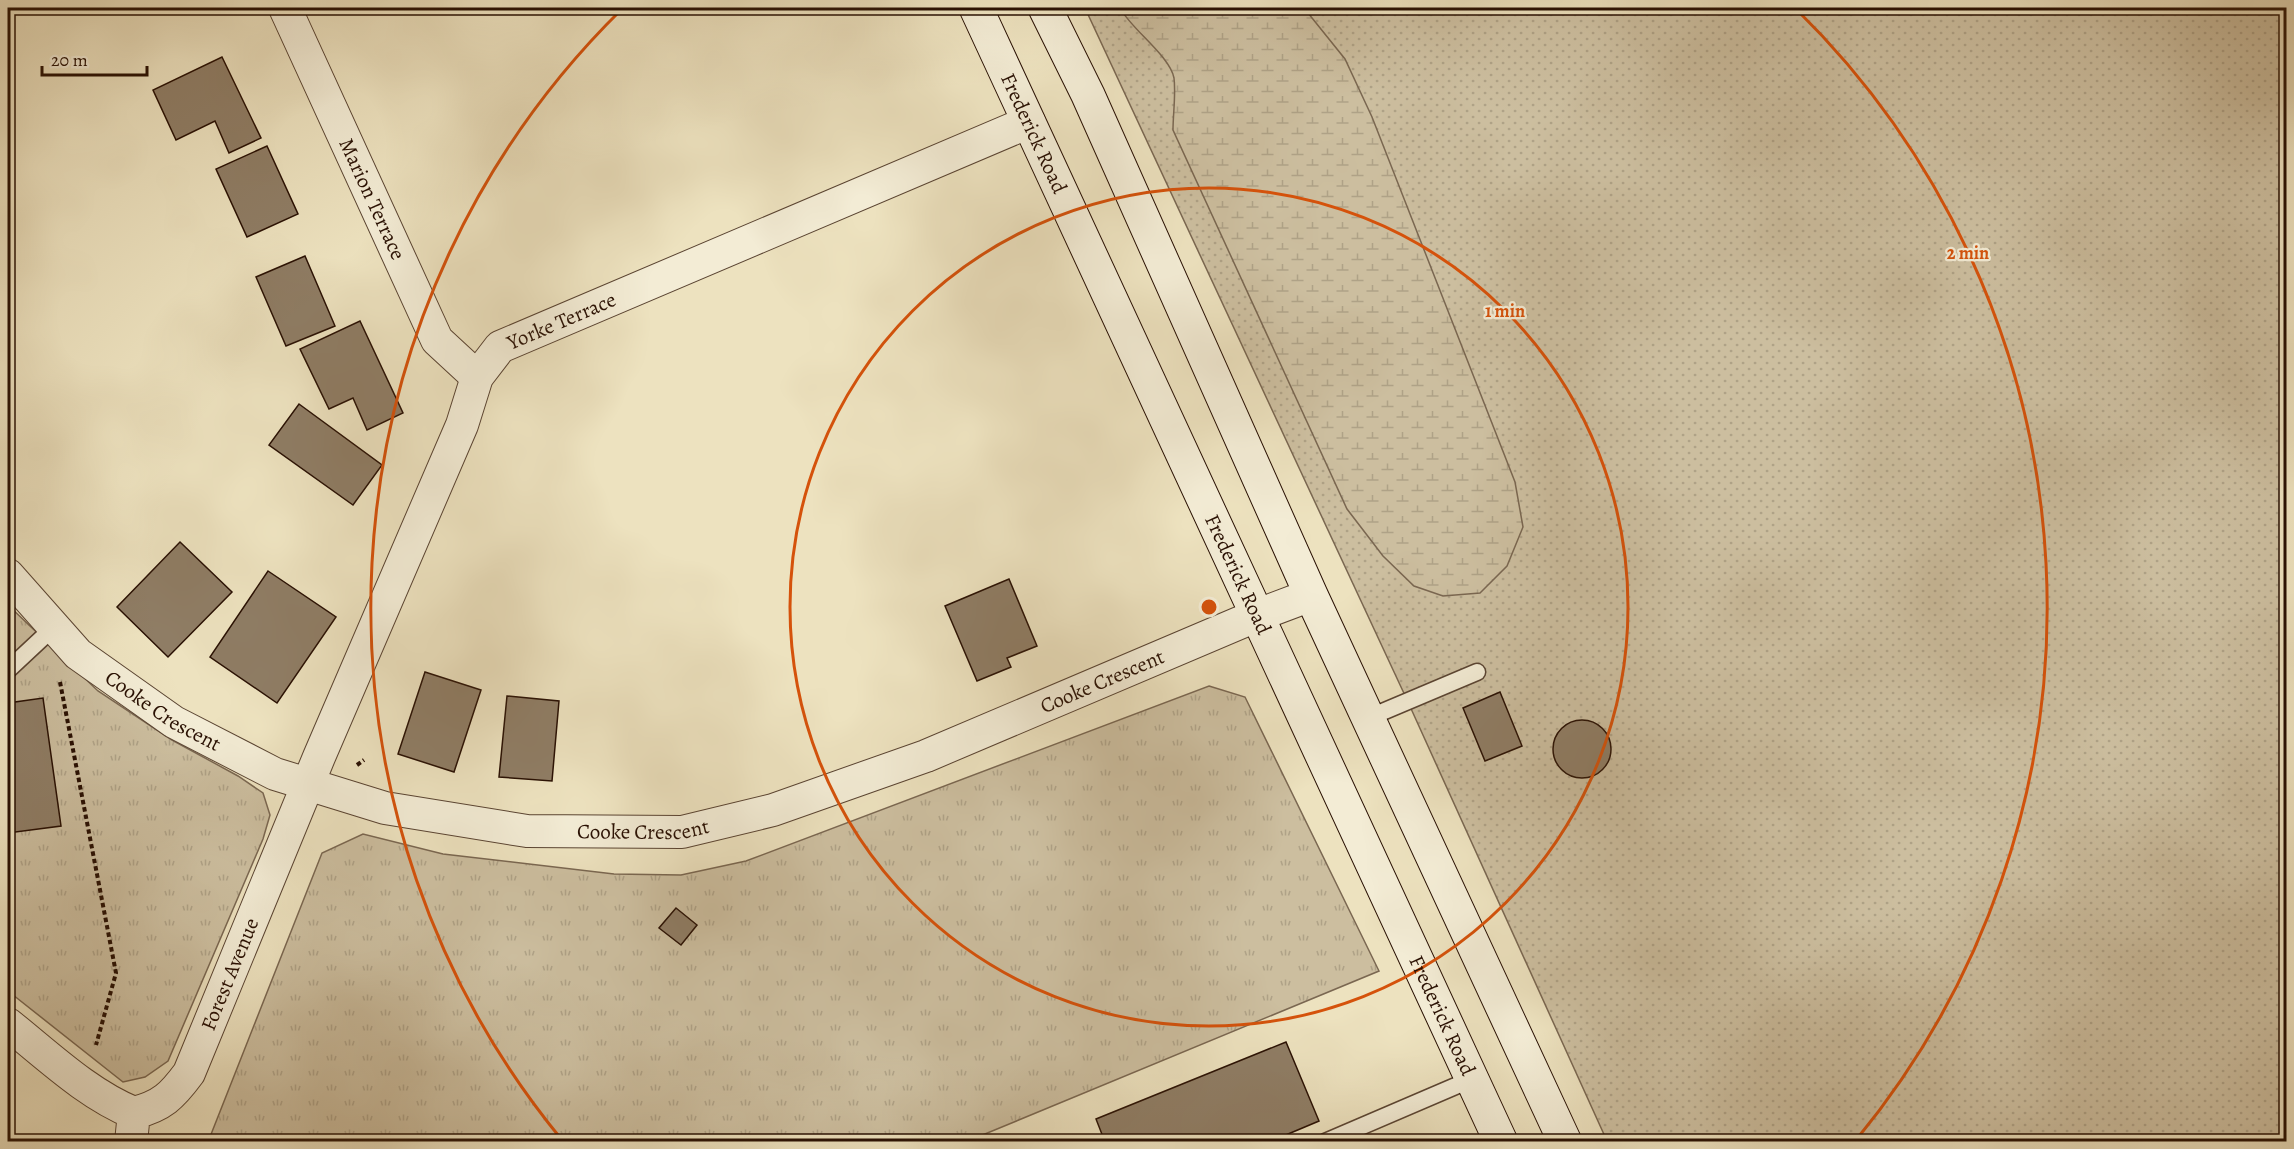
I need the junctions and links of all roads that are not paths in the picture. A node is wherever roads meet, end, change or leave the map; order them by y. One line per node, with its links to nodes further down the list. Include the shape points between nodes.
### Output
1 (285, 8): 5 (street, Marion Terrace, via 437,340)
2 (976, 8): 4 (main road, Frederick Road)
3 (1045, 8): 7 (main road)
4 (1029, 122): 5 (street, Yorke Terrace, via 500,347); 8 (main road, Frederick Road)
5 (477, 377): 13 (street, Yorke Terrace, via 462,425)
6 (8, 575): 9 (street, Cooke Crescent)
7 (1311, 595): 8 (street, Cooke Crescent); 12 (main road)
8 (1258, 615): 13 (street, Cooke Crescent, via 926,756 773,810 682,832 527,831 385,808); 15 (main road, Frederick Road)
9 (54, 627): 10 (lane); 13 (street, Cooke Crescent, via 78,654 174,722 275,774)
10 (8, 670)
11 (1477, 672): 12 (lane)
12 (1368, 718): 19 (main road)
13 (308, 784): 16 (street, Forest Avenue, via 189,1073 173,1094)
14 (8, 1024): 16 (street, via 113,1104)
15 (1472, 1079): 17 (lane); 18 (main road, Frederick Road)
16 (132, 1127)
17 (1325, 1142)
18 (1501, 1142)
19 (1565, 1142)

